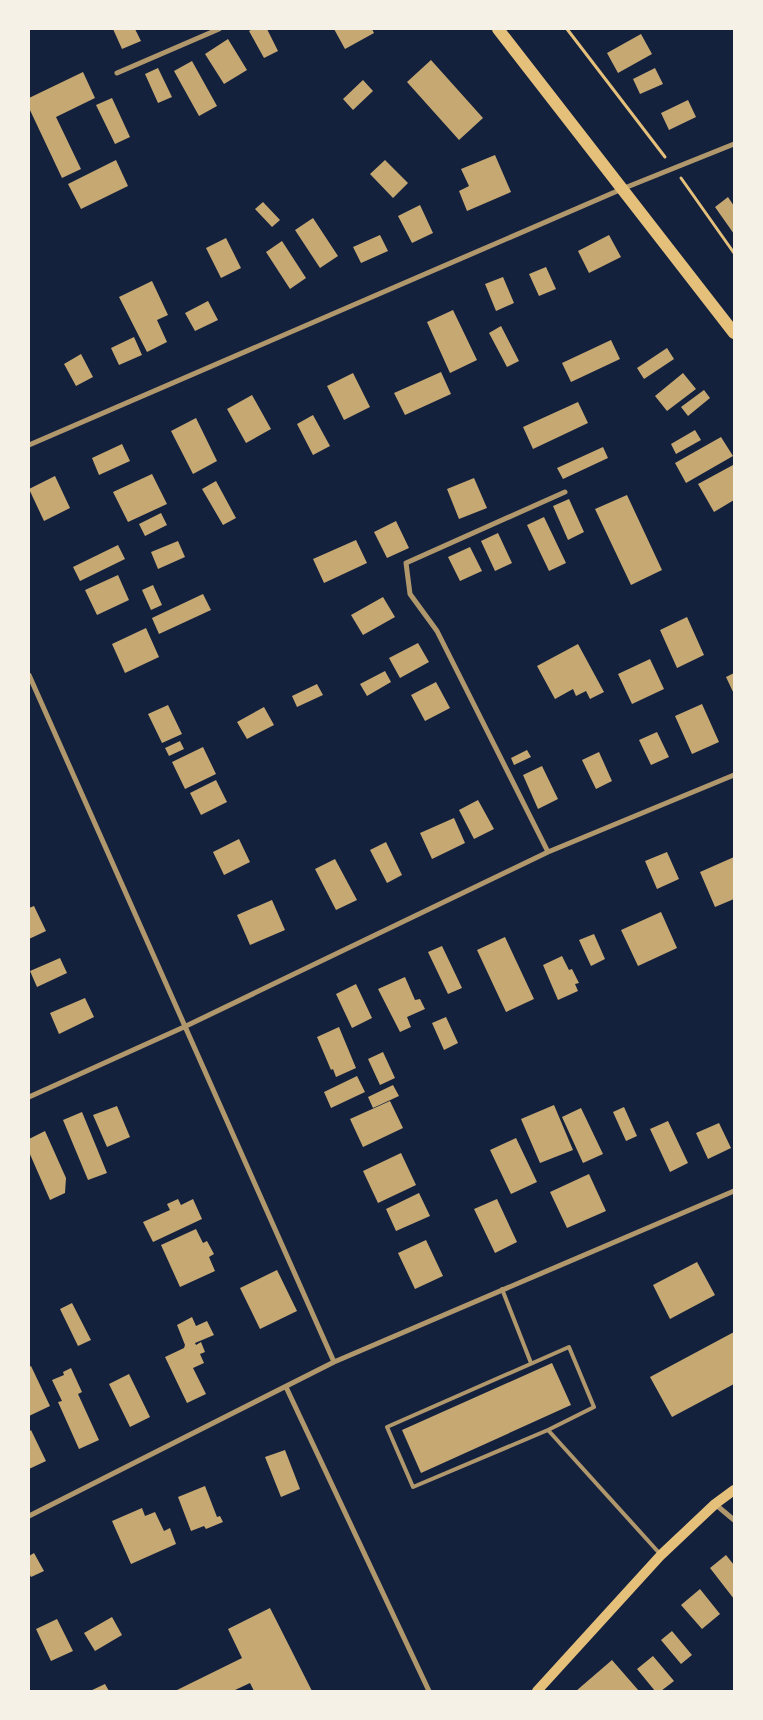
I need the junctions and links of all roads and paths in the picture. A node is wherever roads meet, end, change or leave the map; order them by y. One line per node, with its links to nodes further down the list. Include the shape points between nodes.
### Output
1 (219, 29): 4 (street)
2 (498, 29): 7 (main road)
3 (567, 29): 6 (path)
4 (117, 73)
5 (734, 144): 6 (street)
6 (674, 168): 7 (street); 8 (path)
7 (622, 189): 9 (main road); 10 (street)
8 (734, 253)
9 (734, 333)
10 (29, 445)
11 (565, 492): 14 (street, via 406,563 410,594 437,631)
12 (29, 675): 15 (street)
13 (734, 775): 14 (street)
14 (548, 852): 15 (street)
15 (184, 1027): 16 (street); 19 (street)
16 (29, 1097)
17 (734, 1191): 18 (street)
18 (502, 1290): 19 (street); 20 (lane)
19 (334, 1362): 21 (street)
20 (531, 1363): 22 (lane, via 569,1347 594,1407); 22 (lane, via 387,1427 413,1487)
21 (286, 1387): 25 (street); 28 (street)
22 (548, 1430): 27 (lane)
23 (734, 1490): 24 (main road)
24 (715, 1504): 26 (street); 27 (main road)
25 (29, 1516)
26 (734, 1520)
27 (661, 1555): 29 (main road)
28 (429, 1691)
29 (537, 1691)

